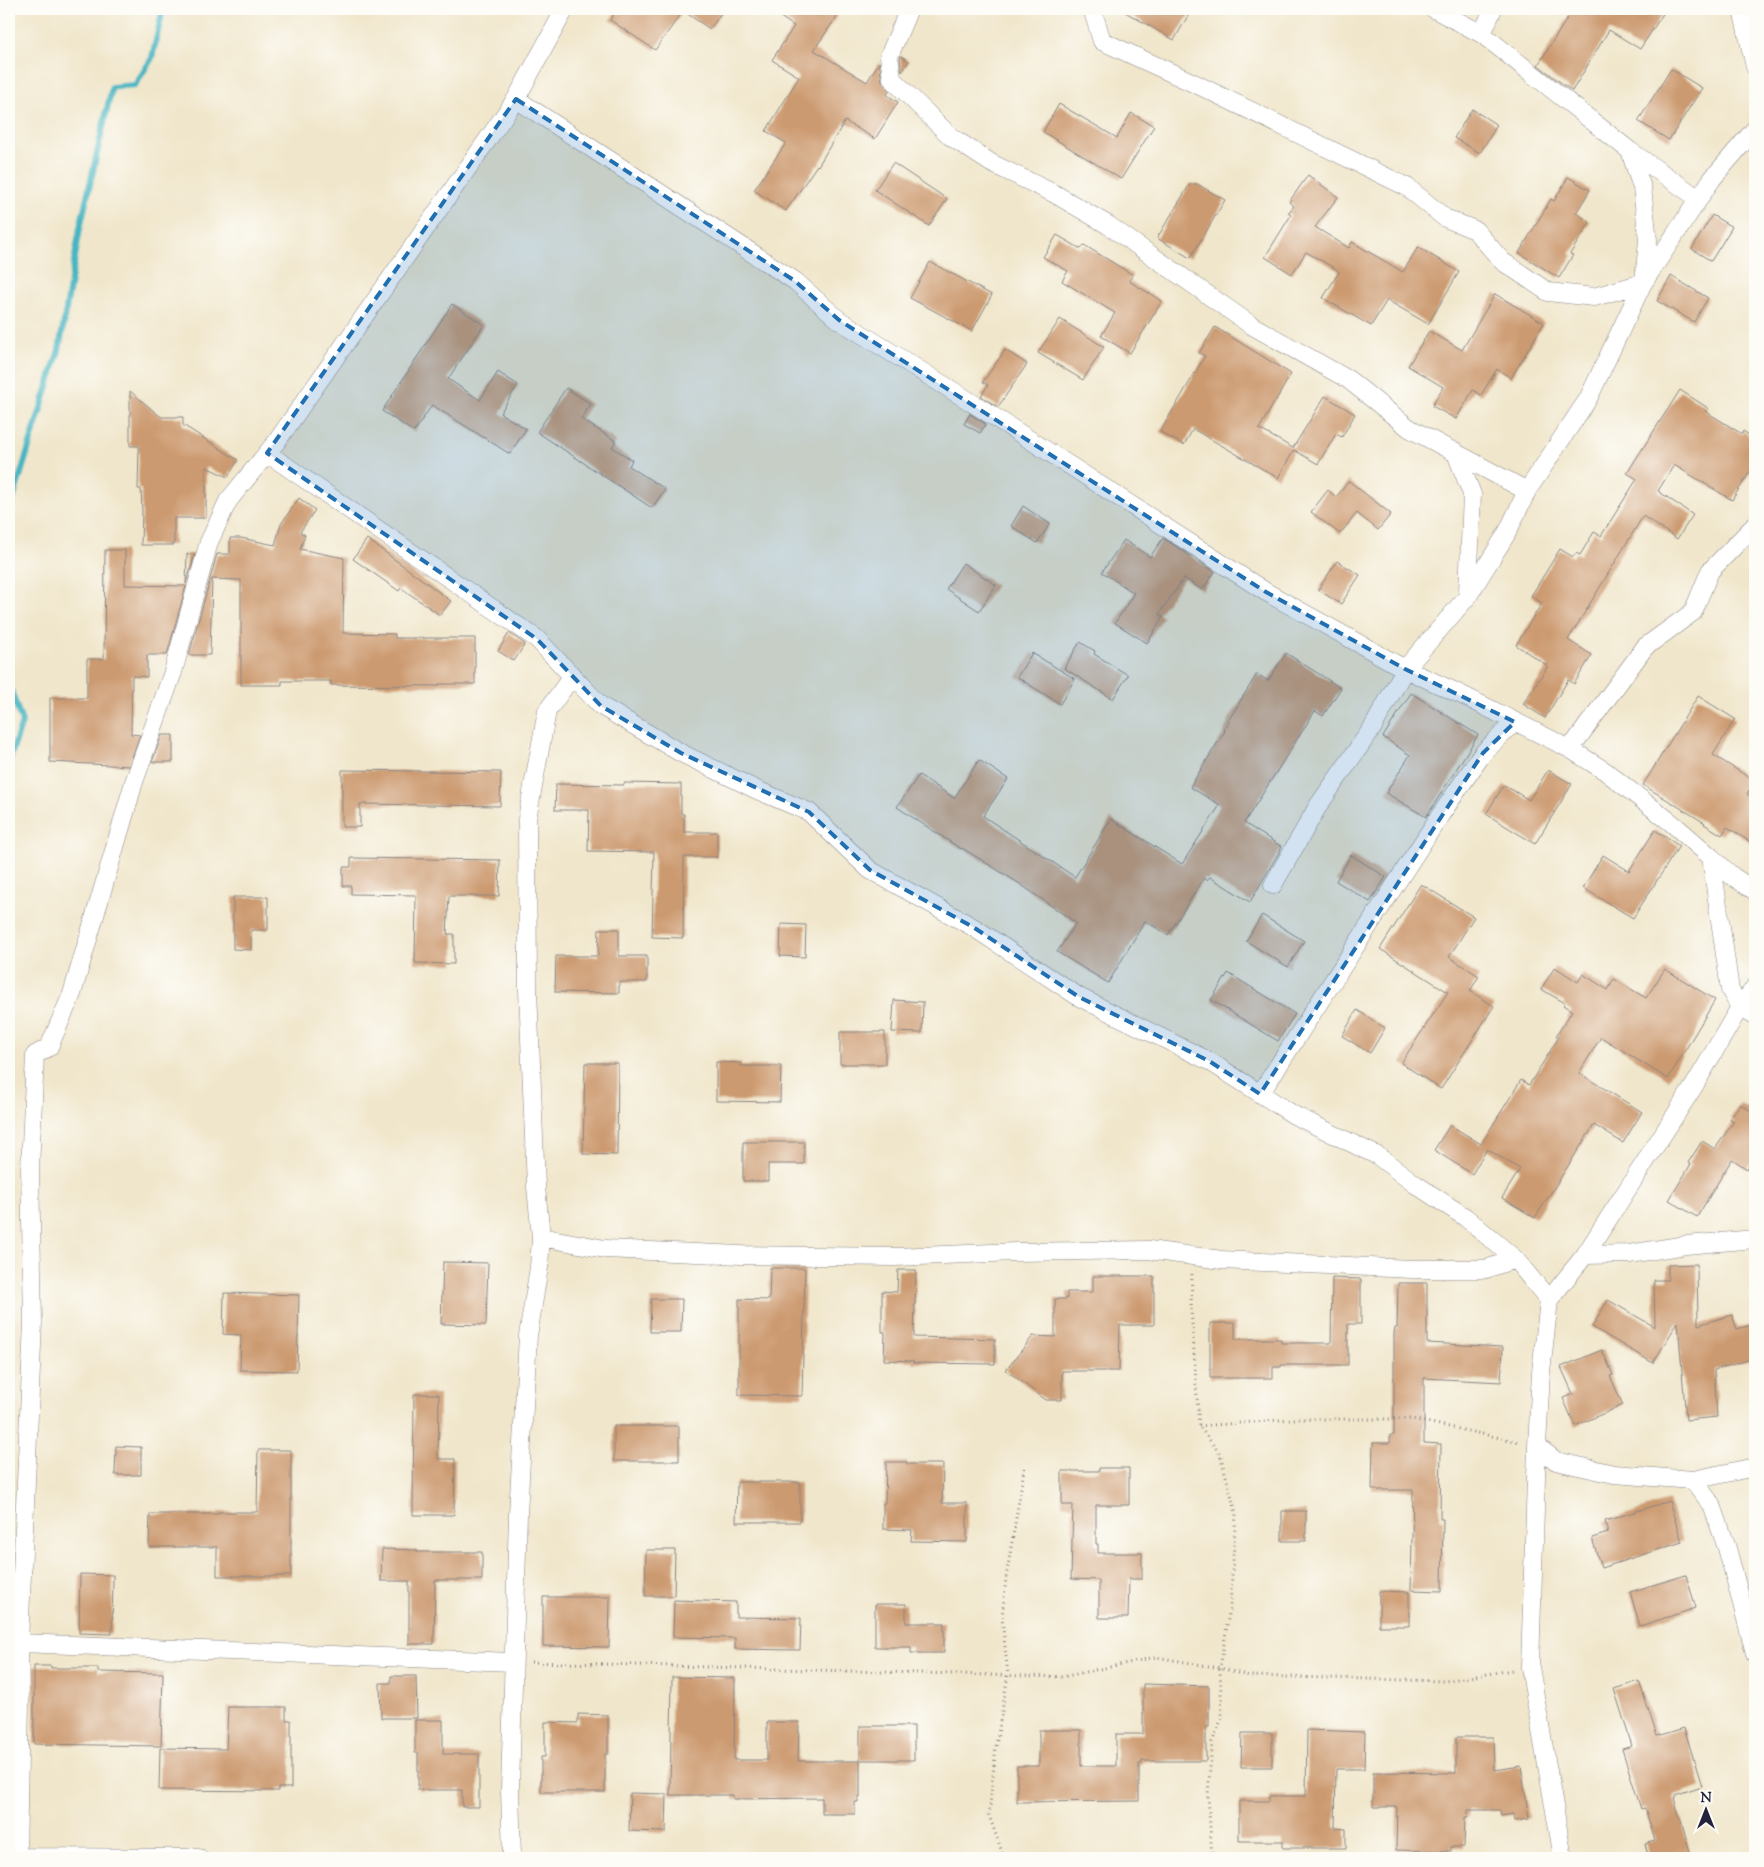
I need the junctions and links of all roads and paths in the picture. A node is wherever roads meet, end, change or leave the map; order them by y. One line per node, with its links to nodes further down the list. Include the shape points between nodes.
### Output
1 (565, 9): 9 (street)
2 (909, 9): 14 (street, via 889,56 892,79 950,136 991,162 1084,210 1251,325 1349,380 1410,428)
3 (1095, 9): 13 (street, via 1102,40 1407,187 1446,218 1475,230 1502,261 1548,292 1594,297)
4 (1434, 9): 7 (street)
5 (1493, 9): 7 (street)
6 (1742, 9): 8 (street)
7 (1482, 34): 11 (street)
8 (1755, 67)
9 (516, 99): 15 (street); 19 (street, via 795,281 839,320 1266,592)
10 (1755, 130): 12 (street, via 1712,179)
11 (1630, 151): 12 (street); 13 (street, via 1642,188 1648,240)
12 (1699, 199): 13 (street)
13 (1643, 283): 16 (street, via 1588,399)
14 (1455, 451): 16 (street); 18 (street, via 1472,494)
15 (267, 453): 20 (street, via 537,640); 41 (street, via 228,501 210,542 173,672 134,782 72,994 49,1047 35,1056 30,1169 32,1322)
16 (1527, 490): 18 (street, via 1507,533)
17 (1755, 525): 22 (street, via 1710,571 1693,612 1645,647)
18 (1468, 596): 19 (street)
19 (1405, 669): 21 (street); 24 (street, via 1373,727 1318,806)
20 (573, 675): 29 (street, via 601,706 681,753 809,812 870,870 973,927 1080,997 1209,1061); 30 (street, via 547,711 527,819 528,990)
21 (1515, 722): 22 (street); 29 (street, via 1482,753)
22 (1570, 749): 23 (street, via 1605,771)
23 (1711, 857): 25 (street); 27 (street, via 1730,990)
24 (1274, 885)
25 (1755, 891)
26 (1755, 987): 27 (street)
27 (1740, 1007): 28 (street); 32 (street, via 1694,1086)
28 (1755, 1016)
29 (1260, 1094): 34 (street, via 1294,1115 1378,1156 1465,1217)
30 (541, 1237): 33 (street, via 605,1249 742,1255 895,1257 1149,1250); 43 (street, via 524,1383)
31 (1755, 1239): 32 (street, via 1629,1254)
32 (1585, 1255): 35 (street)
33 (1192, 1256): 34 (street, via 1412,1269 1486,1269); 36 (path, via 1191,1308)
34 (1515, 1259): 35 (street)
35 (1549, 1300): 37 (street)
36 (1199, 1426): 37 (path, via 1293,1418 1412,1419); 45 (path, via 1220,1454 1236,1513 1230,1607)
37 (1537, 1446): 40 (street, via 1556,1461 1614,1474); 44 (street)
38 (1025, 1464): 46 (path, via 1002,1618)
39 (1755, 1467): 40 (street)
40 (1693, 1480): 42 (street, via 1712,1506 1727,1548)
41 (19, 1642): 43 (street); 47 (street)
42 (1755, 1653)
43 (513, 1662): 46 (path); 49 (street)
44 (1530, 1667): 45 (path, via 1445,1681 1249,1676); 52 (street)
45 (1220, 1668): 46 (path, via 1156,1657 1062,1677); 51 (path, via 1222,1718 1212,1742 1208,1795)
46 (1008, 1675): 50 (path, via 989,1815)
47 (17, 1858): 48 (street)
48 (199, 1858)
49 (512, 1858)
50 (1004, 1858)
51 (1212, 1858)
52 (1563, 1858)

